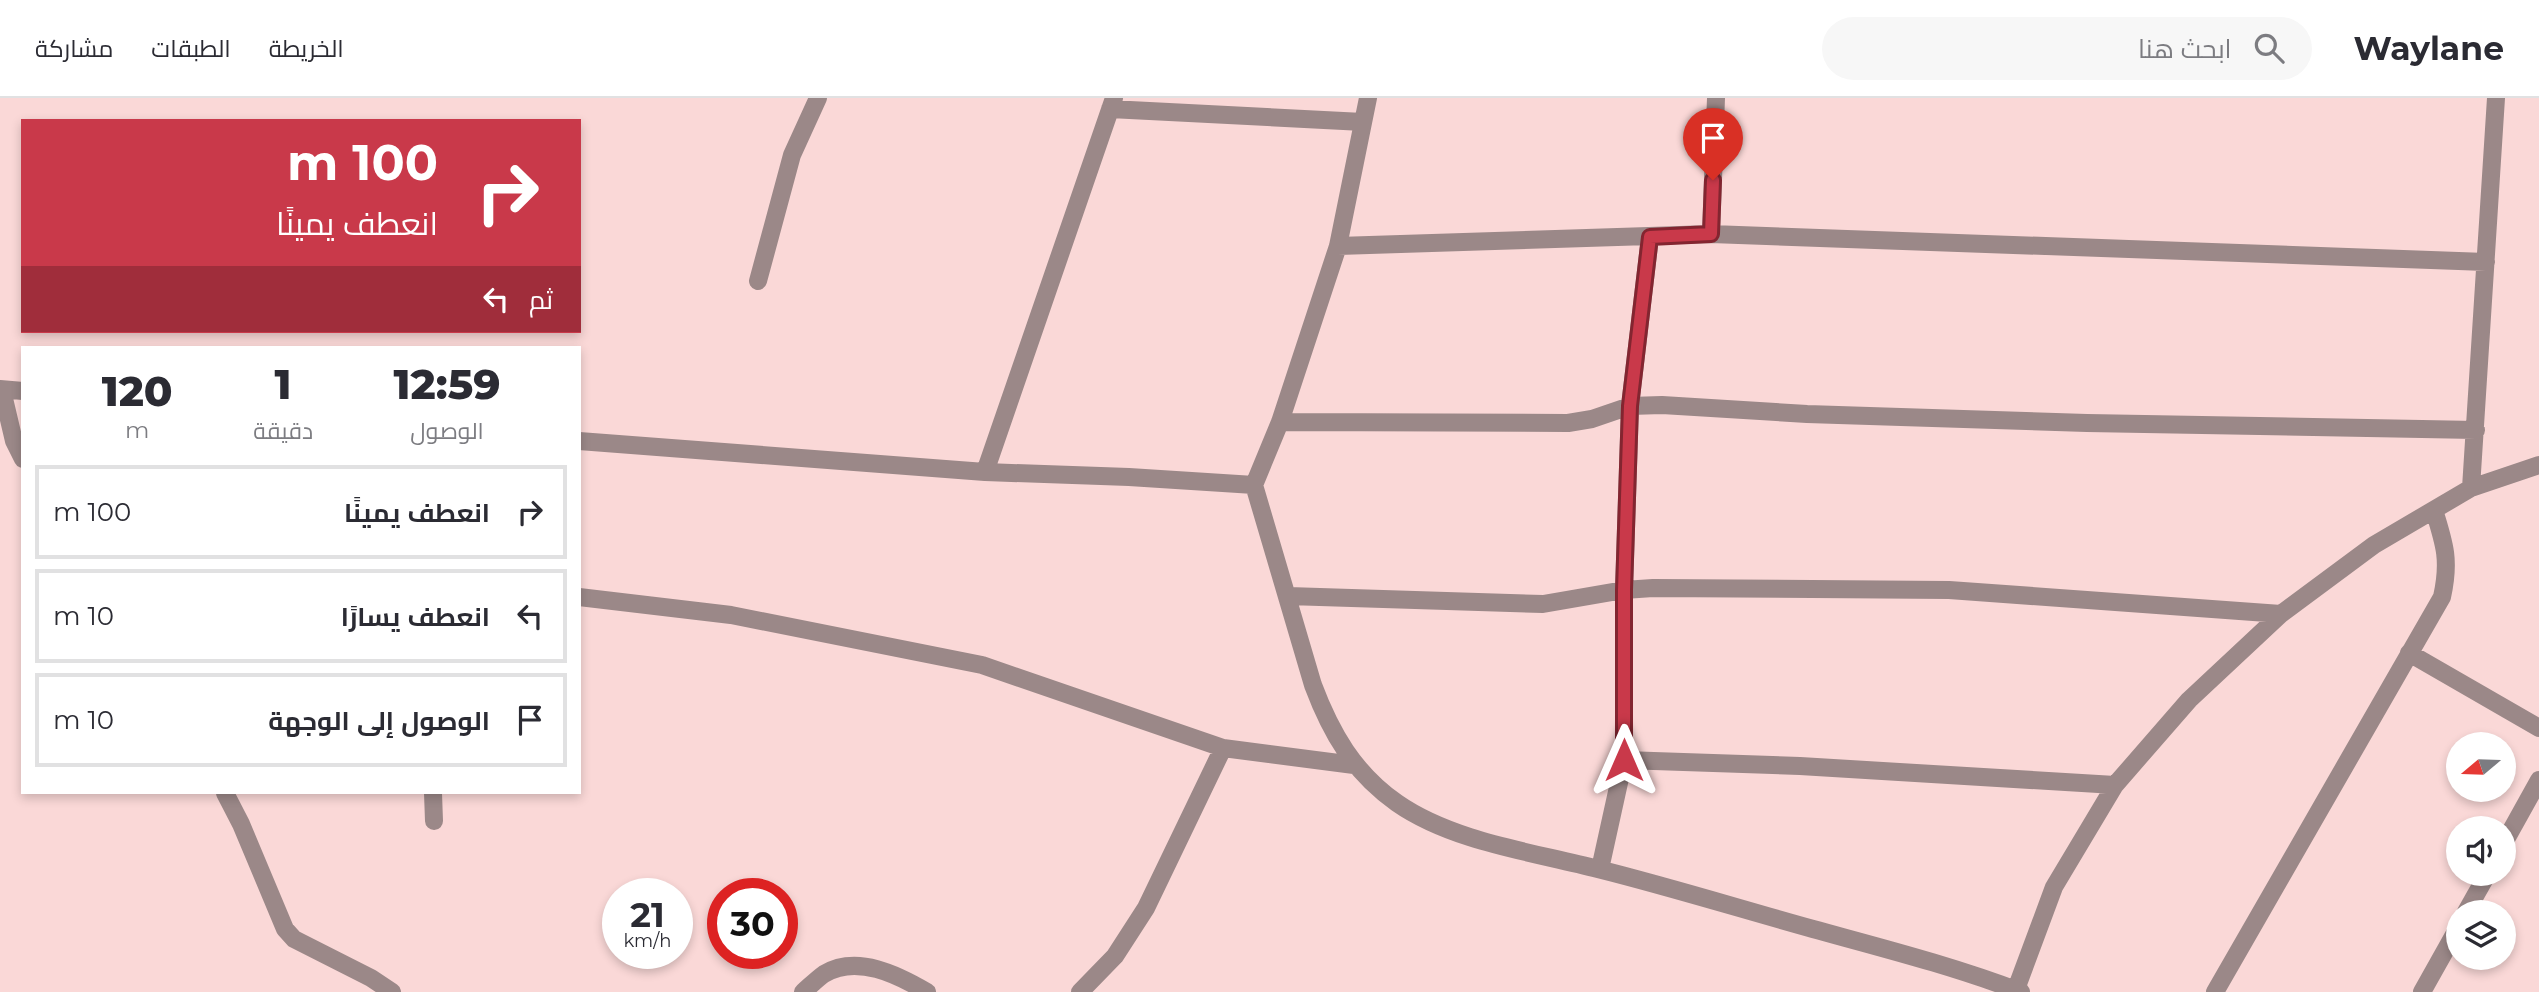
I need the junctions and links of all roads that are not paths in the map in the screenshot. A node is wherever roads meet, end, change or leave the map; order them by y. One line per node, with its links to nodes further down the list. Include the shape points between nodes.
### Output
1 (818, 98): 11 (street, via 792,155)
2 (1368, 98): 6 (street)
3 (1716, 98): 7 (street)
4 (2496, 98): 10 (street)
5 (1112, 104): 6 (street); 20 (street)
6 (1363, 122): 9 (street)
7 (1711, 234): 8 (street); 10 (street)
8 (1650, 237): 9 (street); 14 (street)
9 (1338, 246): 15 (street)
10 (2486, 262): 16 (street)
11 (758, 281)
12 (1, 389): 13 (street); 18 (street)
13 (21, 391)
14 (1630, 406): 15 (street, via 1569,423); 16 (street, via 2087,423); 24 (street)
15 (1280, 422): 21 (street)
16 (2476, 430): 22 (street)
17 (581, 441): 20 (street)
18 (21, 455)
19 (2539, 466): 22 (street)
20 (985, 472): 21 (street)
21 (1254, 485): 25 (street)
22 (2471, 488): 23 (street)
23 (2434, 510): 27 (street, via 2374,545); 28 (street, via 2448,570 2442,597)
24 (1624, 590): 25 (street, via 1543,604); 27 (street, via 1949,590); 31 (street)
25 (1288, 596): 32 (street, via 1312,685)
26 (581, 597): 30 (street, via 731,614 982,666)
27 (2281, 614): 34 (street, via 2189,700)
28 (2410, 653): 29 (street); 46 (street)
29 (2539, 728)
30 (1223, 748): 32 (street); 45 (street, via 1146,908 1115,956)
31 (1624, 760): 34 (street); 39 (street)
32 (1354, 765): 39 (street, via 1400,805 1458,833)
33 (2539, 780): 38 (street)
34 (2115, 785): 41 (street, via 2054,887)
35 (226, 794): 42 (street, via 285,929 294,939)
36 (433, 794): 37 (street)
37 (434, 821)
38 (2516, 821)
39 (1600, 869): 41 (street, via 1914,957)
40 (2446, 949): 47 (street)
41 (2017, 991)
42 (392, 992)
43 (803, 992): 44 (street, via 824,974 851,967 897,975)
44 (927, 992)
45 (1080, 992)
46 (2215, 992)
47 (2422, 992)

